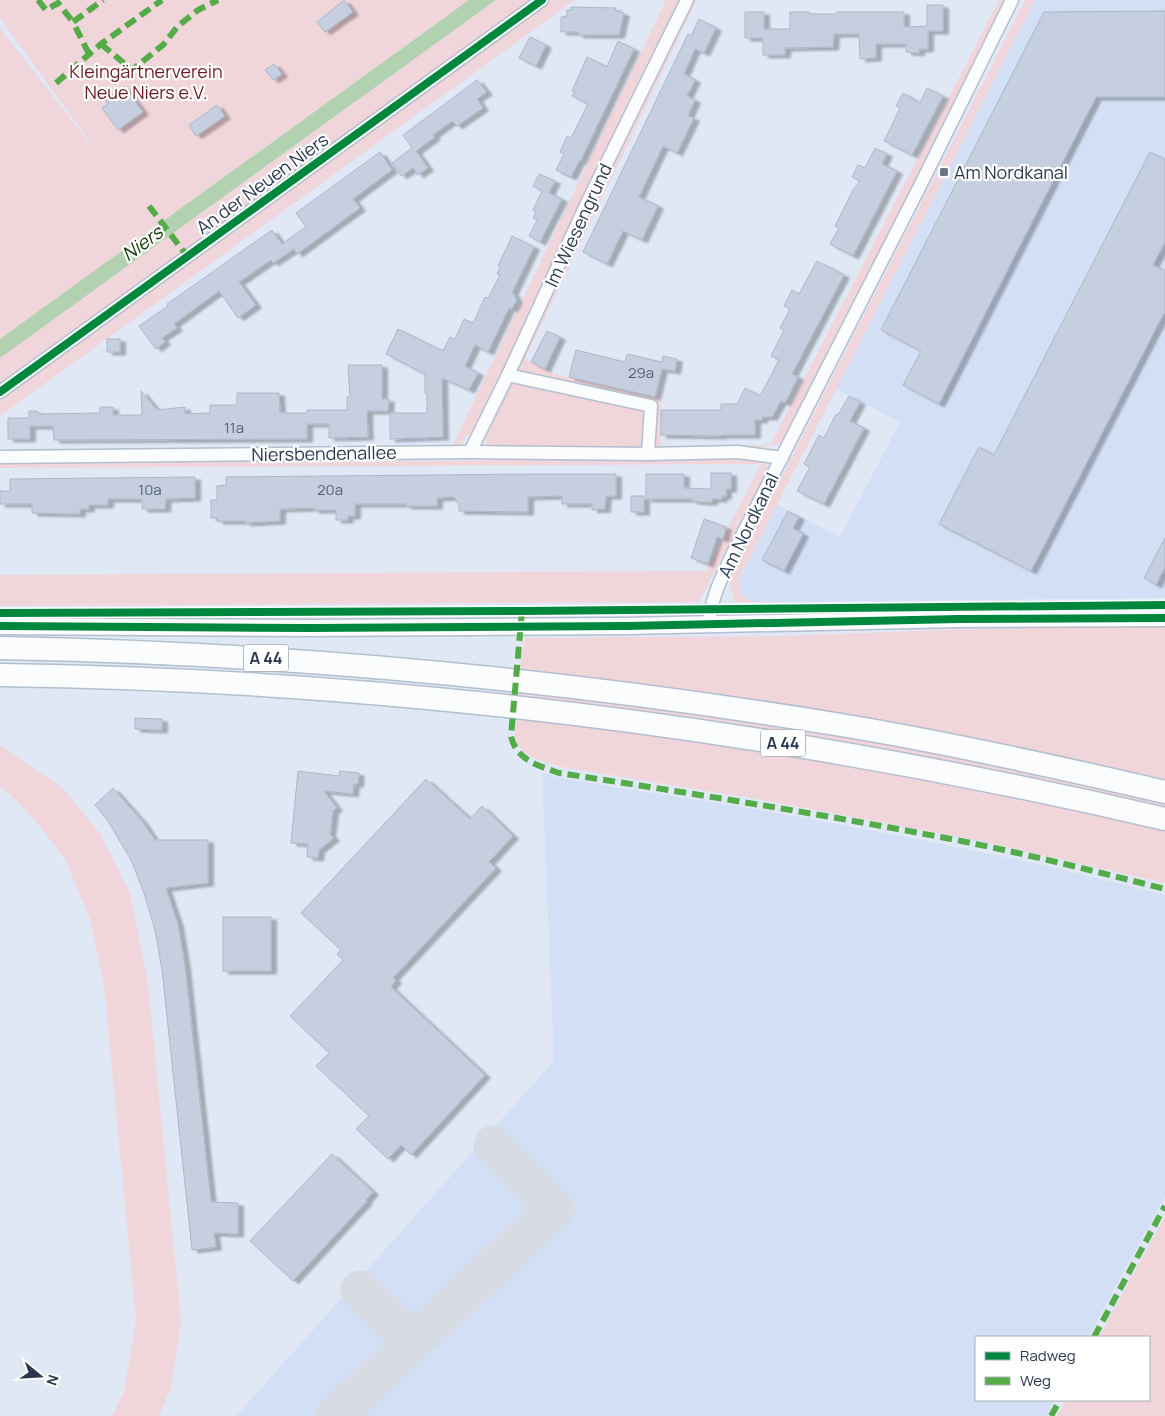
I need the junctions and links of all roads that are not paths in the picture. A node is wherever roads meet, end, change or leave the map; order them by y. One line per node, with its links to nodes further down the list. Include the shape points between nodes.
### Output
1 (542, 0): 5 (street, An der Neuen Niers)
2 (687, 0): 4 (street, Im Wiesengrund, via 586,204)
3 (1012, 0): 9 (street, Am Nordkanal)
4 (508, 375): 6 (street, Im Wiesengrund); 7 (street, via 651,406)
5 (0, 392)
6 (470, 452): 7 (street, Niersbendenallee); 8 (street, Niersbendenallee)
7 (648, 454): 9 (street, Niersbendenallee, via 738,452)
8 (0, 457)
9 (782, 458): 11 (street, Am Nordkanal, via 721,579 713,601)
10 (1165, 618): 11 (street)
11 (710, 625): 12 (street)
12 (0, 626)
13 (0, 648): 15 (highway, A 44, via 269,658 531,681 842,725)
14 (0, 675): 18 (highway, A 44, via 269,685 530,708 856,755)
15 (1115, 781): 16 (highway); 17 (highway, A 44)
16 (1165, 785)
17 (1165, 792)
18 (1165, 819)

